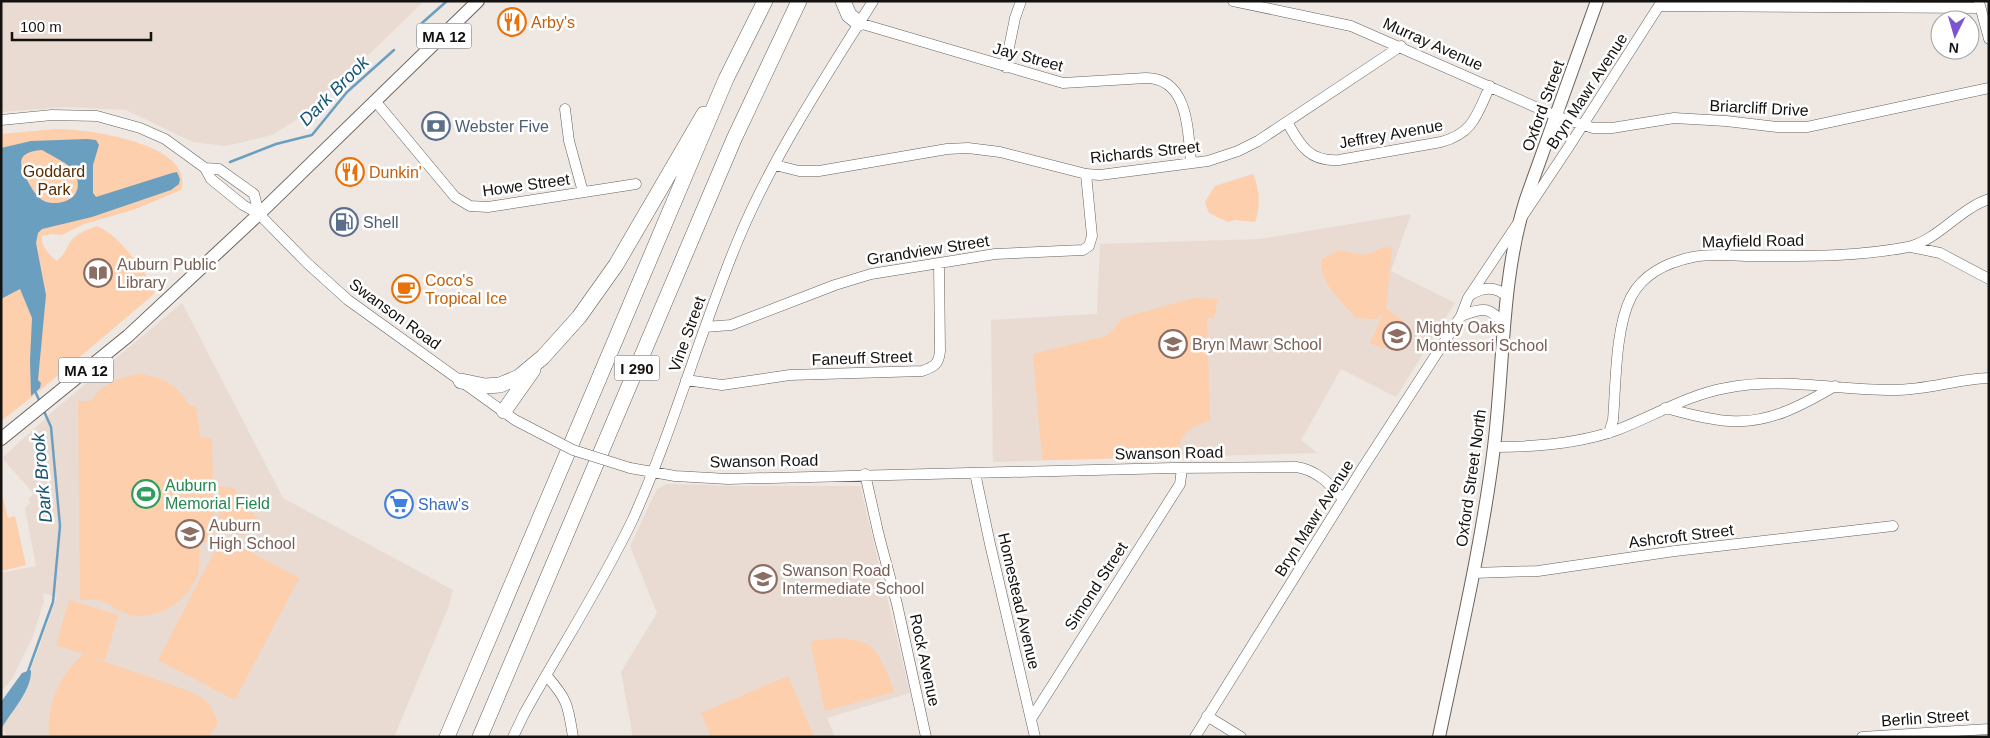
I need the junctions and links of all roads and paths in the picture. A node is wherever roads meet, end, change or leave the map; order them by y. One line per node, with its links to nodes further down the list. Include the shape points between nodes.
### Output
1 (478, 1): 18 (main road, MA 12)
2 (765, 1): 15 (highway, I 290)
3 (799, 1): 63 (highway, I 290, via 734,139)
4 (843, 1): 11 (highway, via 849,15)
5 (873, 1): 11 (street, Vine Street)
6 (1021, 1): 14 (street)
7 (1234, 1): 13 (street, Murray Avenue, via 1340,22)
8 (1597, 1): 20 (main road, Oxford Street)
9 (1661, 4): 10 (street); 23 (street, Bryn Mawr Avenue)
10 (1980, 5): 12 (street)
11 (859, 23): 14 (street, Jay Street); 25 (street, Vine Street)
12 (1989, 38)
13 (1401, 46): 16 (street, Murray Avenue); 22 (street, Richards Street)
14 (1005, 68): 24 (street, Jay Street, via 1071,84 1146,78 1164,82 1184,108)
15 (726, 79): 41 (highway, via 616,265 579,317); 62 (highway, I 290)
16 (1490, 86): 20 (street, Murray Avenue); 22 (street, Jeffrey Avenue, via 1471,125 1452,139 1339,160 1314,156 1303,147)
17 (1989, 88): 23 (street, Briarcliff Drive, via 1807,127 1674,118 1612,128)
18 (376, 102): 29 (street, Howe Street, via 455,197 466,204 488,207); 31 (main road, MA 12)
19 (564, 109): 29 (street)
20 (1556, 116): 23 (street, Briarcliff Drive); 32 (main road, Oxford Street)
21 (1, 120): 26 (street, via 62,115 106,118 157,134)
22 (1287, 122): 24 (street, Richards Street, via 1238,151)
23 (1583, 126): 32 (street, Bryn Mawr Avenue)
24 (1191, 163): 27 (street, Richards Street)
25 (775, 165): 27 (street, Richards Street, via 799,171 819,171 968,148 1000,152); 39 (street, Vine Street, via 736,244)
26 (205, 168): 31 (street, via 211,179); 31 (street, via 218,168 254,194)
27 (1086, 174): 34 (street, Grandview Street, via 1092,236 1085,250 1003,254)
28 (636, 184): 29 (street, Howe Street)
29 (583, 192)
30 (1989, 198): 33 (street, via 1969,207 1924,241)
31 (259, 214): 44 (street, Swanson Road, via 348,300); 49 (main road, MA 12, via 128,336)
32 (1519, 221): 36 (street, Bryn Mawr Avenue); 37 (main road, Oxford Street North)
33 (1907, 247): 35 (street, via 1940,253); 48 (street, Mayfield Road, via 1829,256 1700,256 1656,270 1636,290 1625,313)
34 (939, 263): 39 (street, Grandview Street, via 849,280 731,325); 43 (street, Faneuff Street, via 940,351 932,368 922,371 790,375 722,385)
35 (1989, 279)
36 (1470, 296): 37 (street, via 1488,288 1500,290); 38 (street, Bryn Mawr Avenue)
37 (1507, 296): 40 (main road, Oxford Street North)
38 (1461, 316): 40 (street, via 1488,310); 55 (street, Bryn Mawr Avenue)
39 (705, 327): 43 (street, Vine Street)
40 (1505, 327): 50 (main road, Oxford Street North)
41 (543, 357): 44 (highway, via 519,377 500,385 485,386); 47 (highway)
42 (1989, 378): 45 (street, via 1894,390)
43 (686, 380): 52 (street, Vine Street)
44 (461, 381): 47 (street, Swanson Road)
45 (1835, 386): 46 (street, via 1741,385 1702,394); 46 (street, via 1777,415 1754,420 1722,420)
46 (1665, 408): 48 (street)
47 (504, 411): 52 (street, Swanson Road, bridge, via 573,450)
48 (1609, 433): 50 (street, via 1556,443)
49 (1, 440)
50 (1494, 447): 57 (main road, Oxford Street North)
51 (1182, 468): 53 (street, Swanson Road); 55 (street, Swanson Road, via 1304,468 1321,477); 60 (street, Simond Street, via 1180,484)
52 (652, 472): 54 (street, Swanson Road, via 728,479); 58 (street, Vine Street, via 610,565)
53 (975, 473): 54 (street, Swanson Road); 60 (street, Homestead Avenue)
54 (864, 474): 66 (street, Rock Avenue)
55 (1343, 499): 59 (street, Bryn Mawr Avenue)
56 (1893, 526): 57 (street, Ashcroft Street, via 1675,551 1538,571)
57 (1473, 572): 70 (main road, Oxford Street North)
58 (546, 675): 64 (street, Vine Street); 65 (street, via 567,703)
59 (1207, 716): 68 (street, Bryn Mawr Avenue); 69 (street)
60 (1031, 719): 67 (street, Homestead Avenue)
61 (1989, 729): 71 (street, Berlin Street)
62 (447, 737)
63 (480, 737)
64 (513, 737)
65 (573, 737)
66 (926, 737)
67 (1035, 737)
68 (1194, 737)
69 (1241, 737)
70 (1439, 737)
71 (1862, 737)

